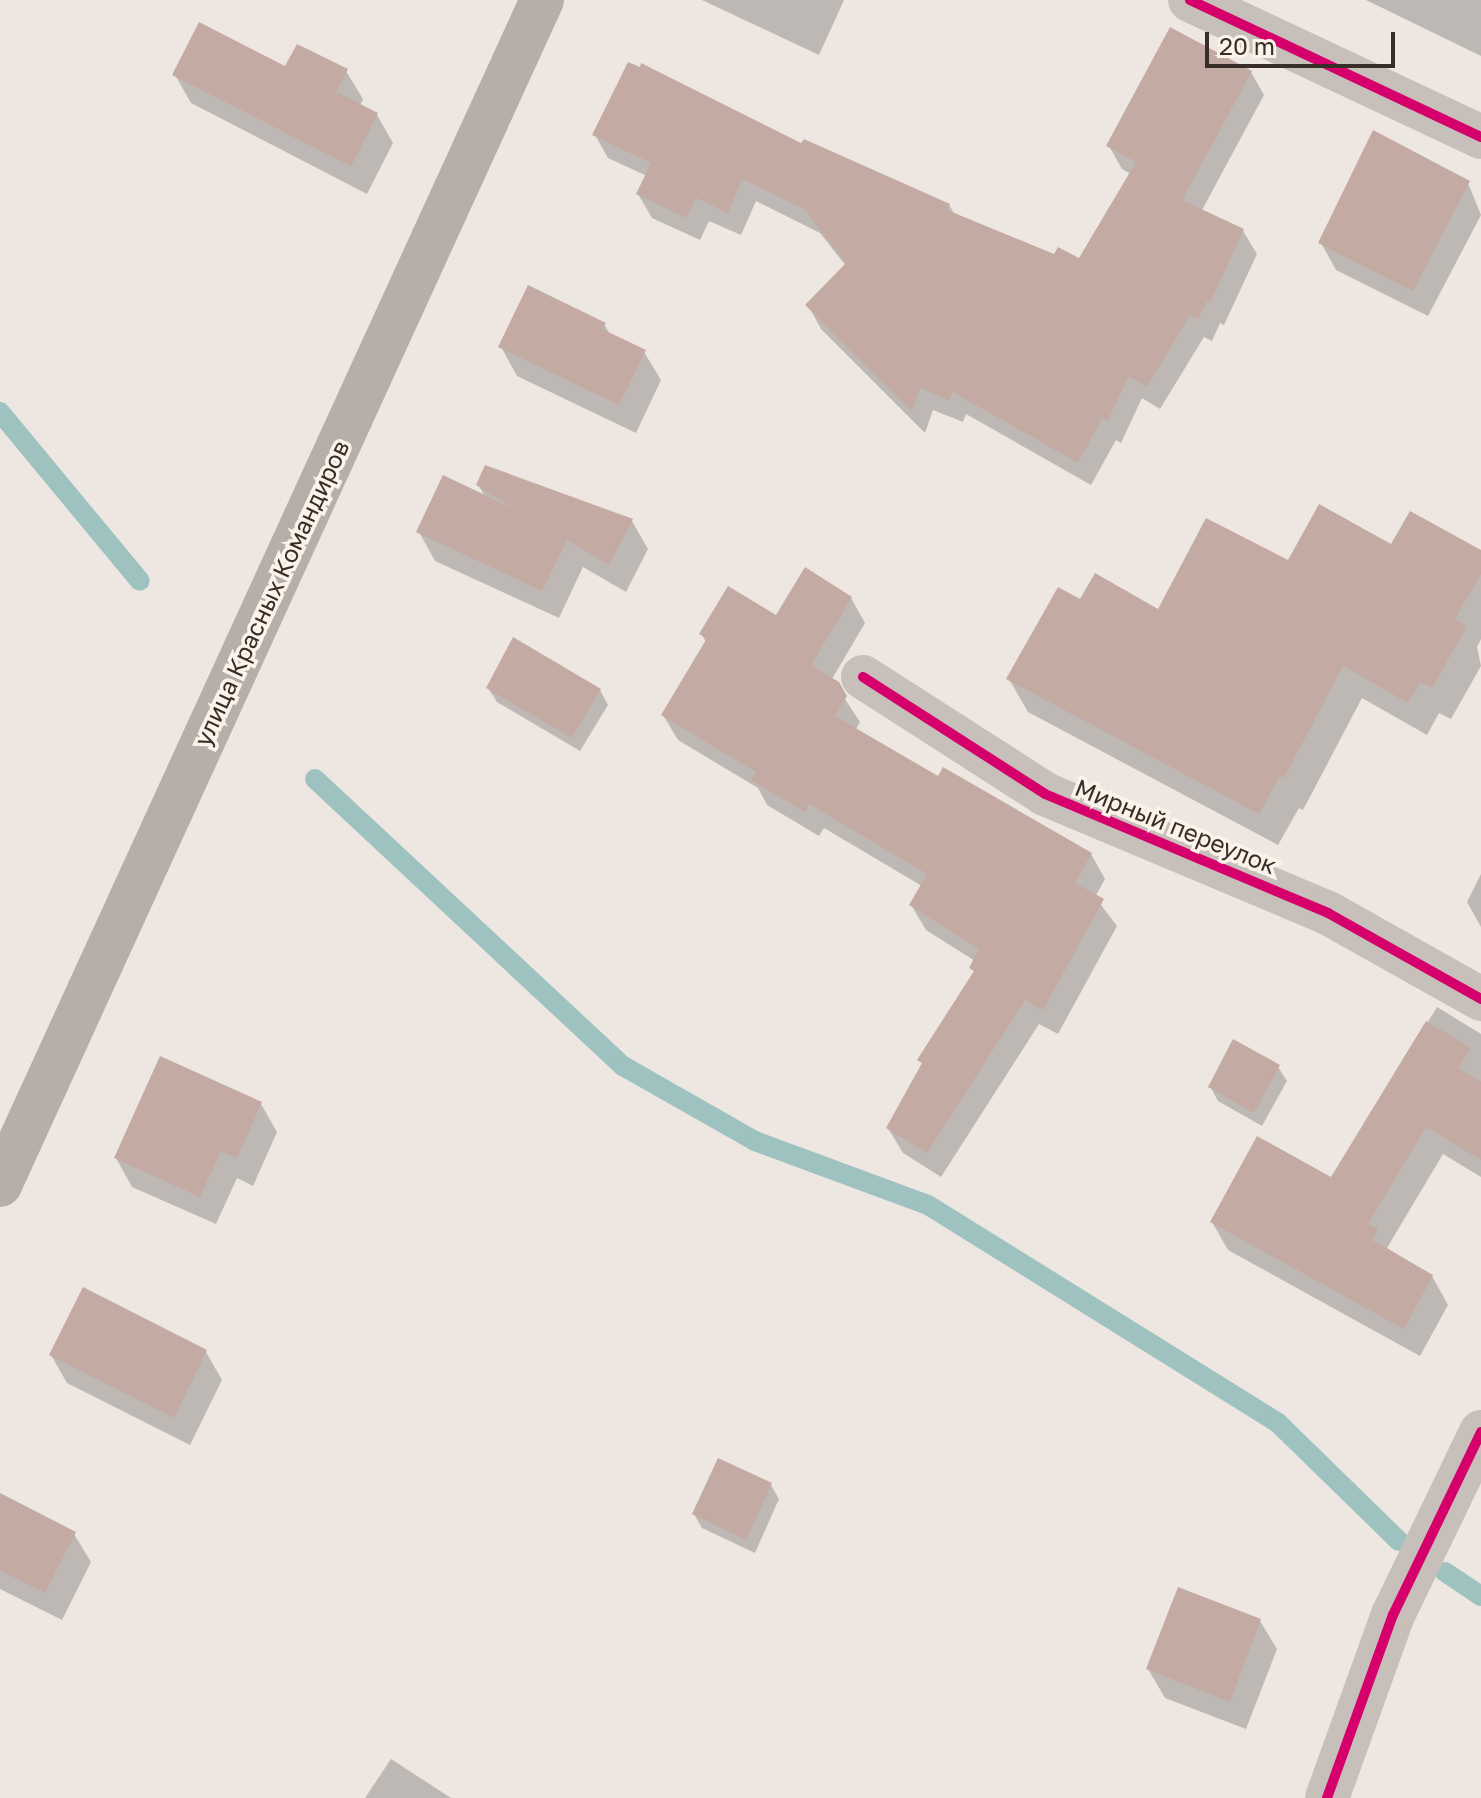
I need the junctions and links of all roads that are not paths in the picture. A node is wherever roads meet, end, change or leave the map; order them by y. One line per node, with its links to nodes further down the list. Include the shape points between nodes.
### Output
1 (542, 0): 6 (main road, улица Красных Командиров)
2 (1190, 0): 3 (street)
3 (1481, 137)
4 (863, 677): 5 (street, Мирный переулок, via 1045,794 1328,913)
5 (1481, 999)
6 (5, 1162)
7 (1481, 1432): 8 (street, via 1393,1615)
8 (1327, 1798)

